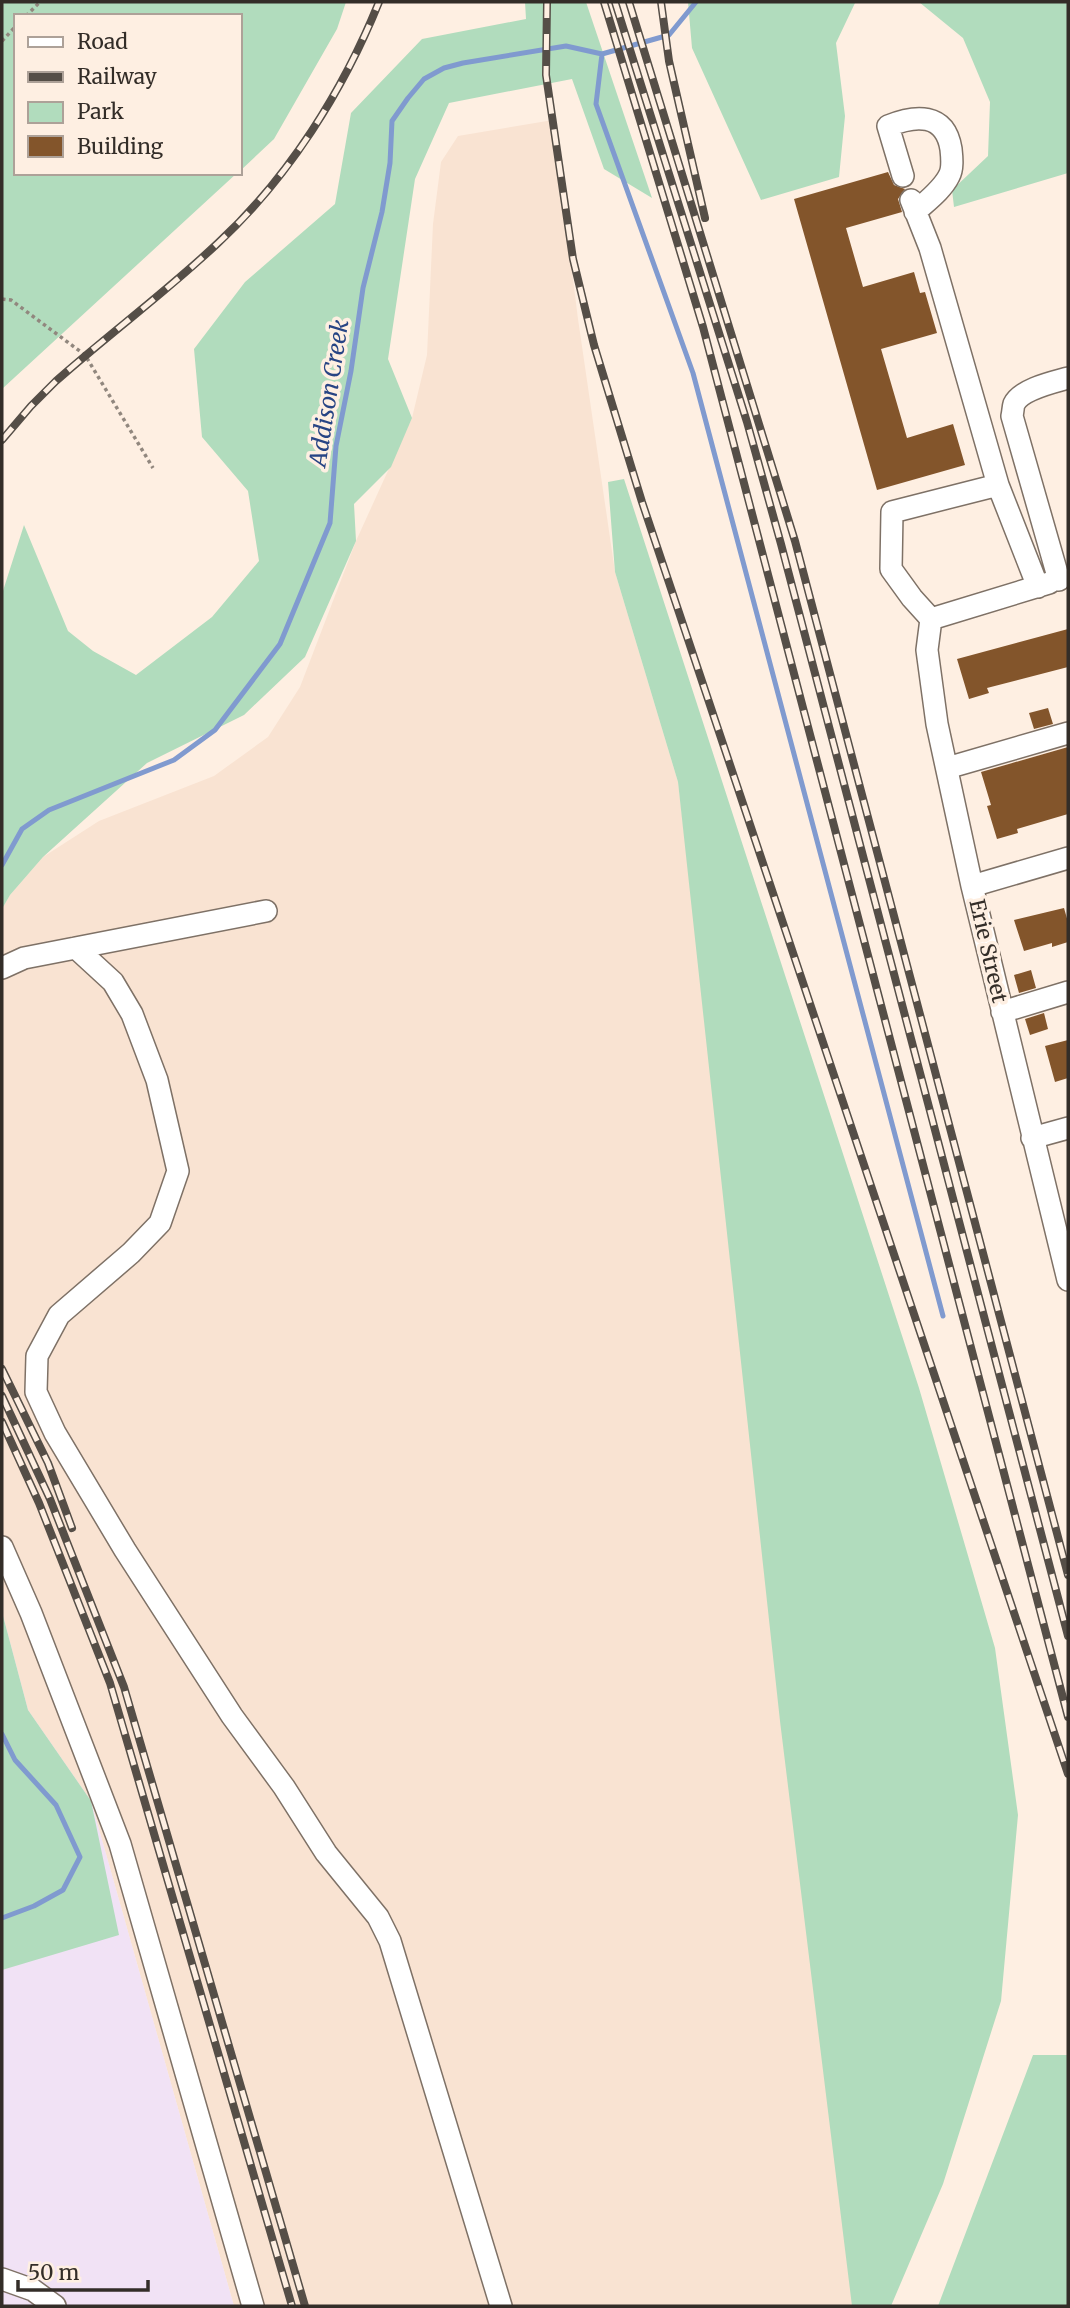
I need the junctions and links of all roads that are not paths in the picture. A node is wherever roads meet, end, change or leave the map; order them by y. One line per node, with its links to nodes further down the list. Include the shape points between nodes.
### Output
1 (903, 176): 3 (street, via 888,126 926,118 940,125 950,140 951,175 913,206 930,248)
2 (1068, 378): 4 (street, via 1021,397 1012,416)
3 (998, 485): 5 (street); 6 (street, via 892,512 891,569)
4 (1063, 579): 5 (street)
5 (1038, 587): 6 (street)
6 (931, 620): 8 (street, Erie Street, via 927,650)
7 (1068, 733): 8 (street)
8 (947, 768): 10 (street, Erie Street)
9 (1068, 858): 10 (street)
10 (972, 886): 15 (street, Erie Street)
11 (266, 911): 12 (street)
12 (75, 948): 13 (street, via 24,958); 23 (street, via 113,982 132,1014 156,1080 178,1171 160,1223 59,1315 37,1356 36,1392 55,1433 125,1550 232,1716 326,1853 378,1917 390,1941)
13 (2, 968)
14 (1068, 992): 15 (street)
15 (1002, 1012): 17 (street, Erie Street)
16 (1068, 1128): 17 (street)
17 (1032, 1138): 18 (street, Erie Street)
18 (1067, 1271)
19 (2, 1547): 22 (street, via 120,1844)
20 (2, 2279): 21 (street, via 33,2290)
21 (55, 2306)
22 (253, 2306)
23 (501, 2306)

